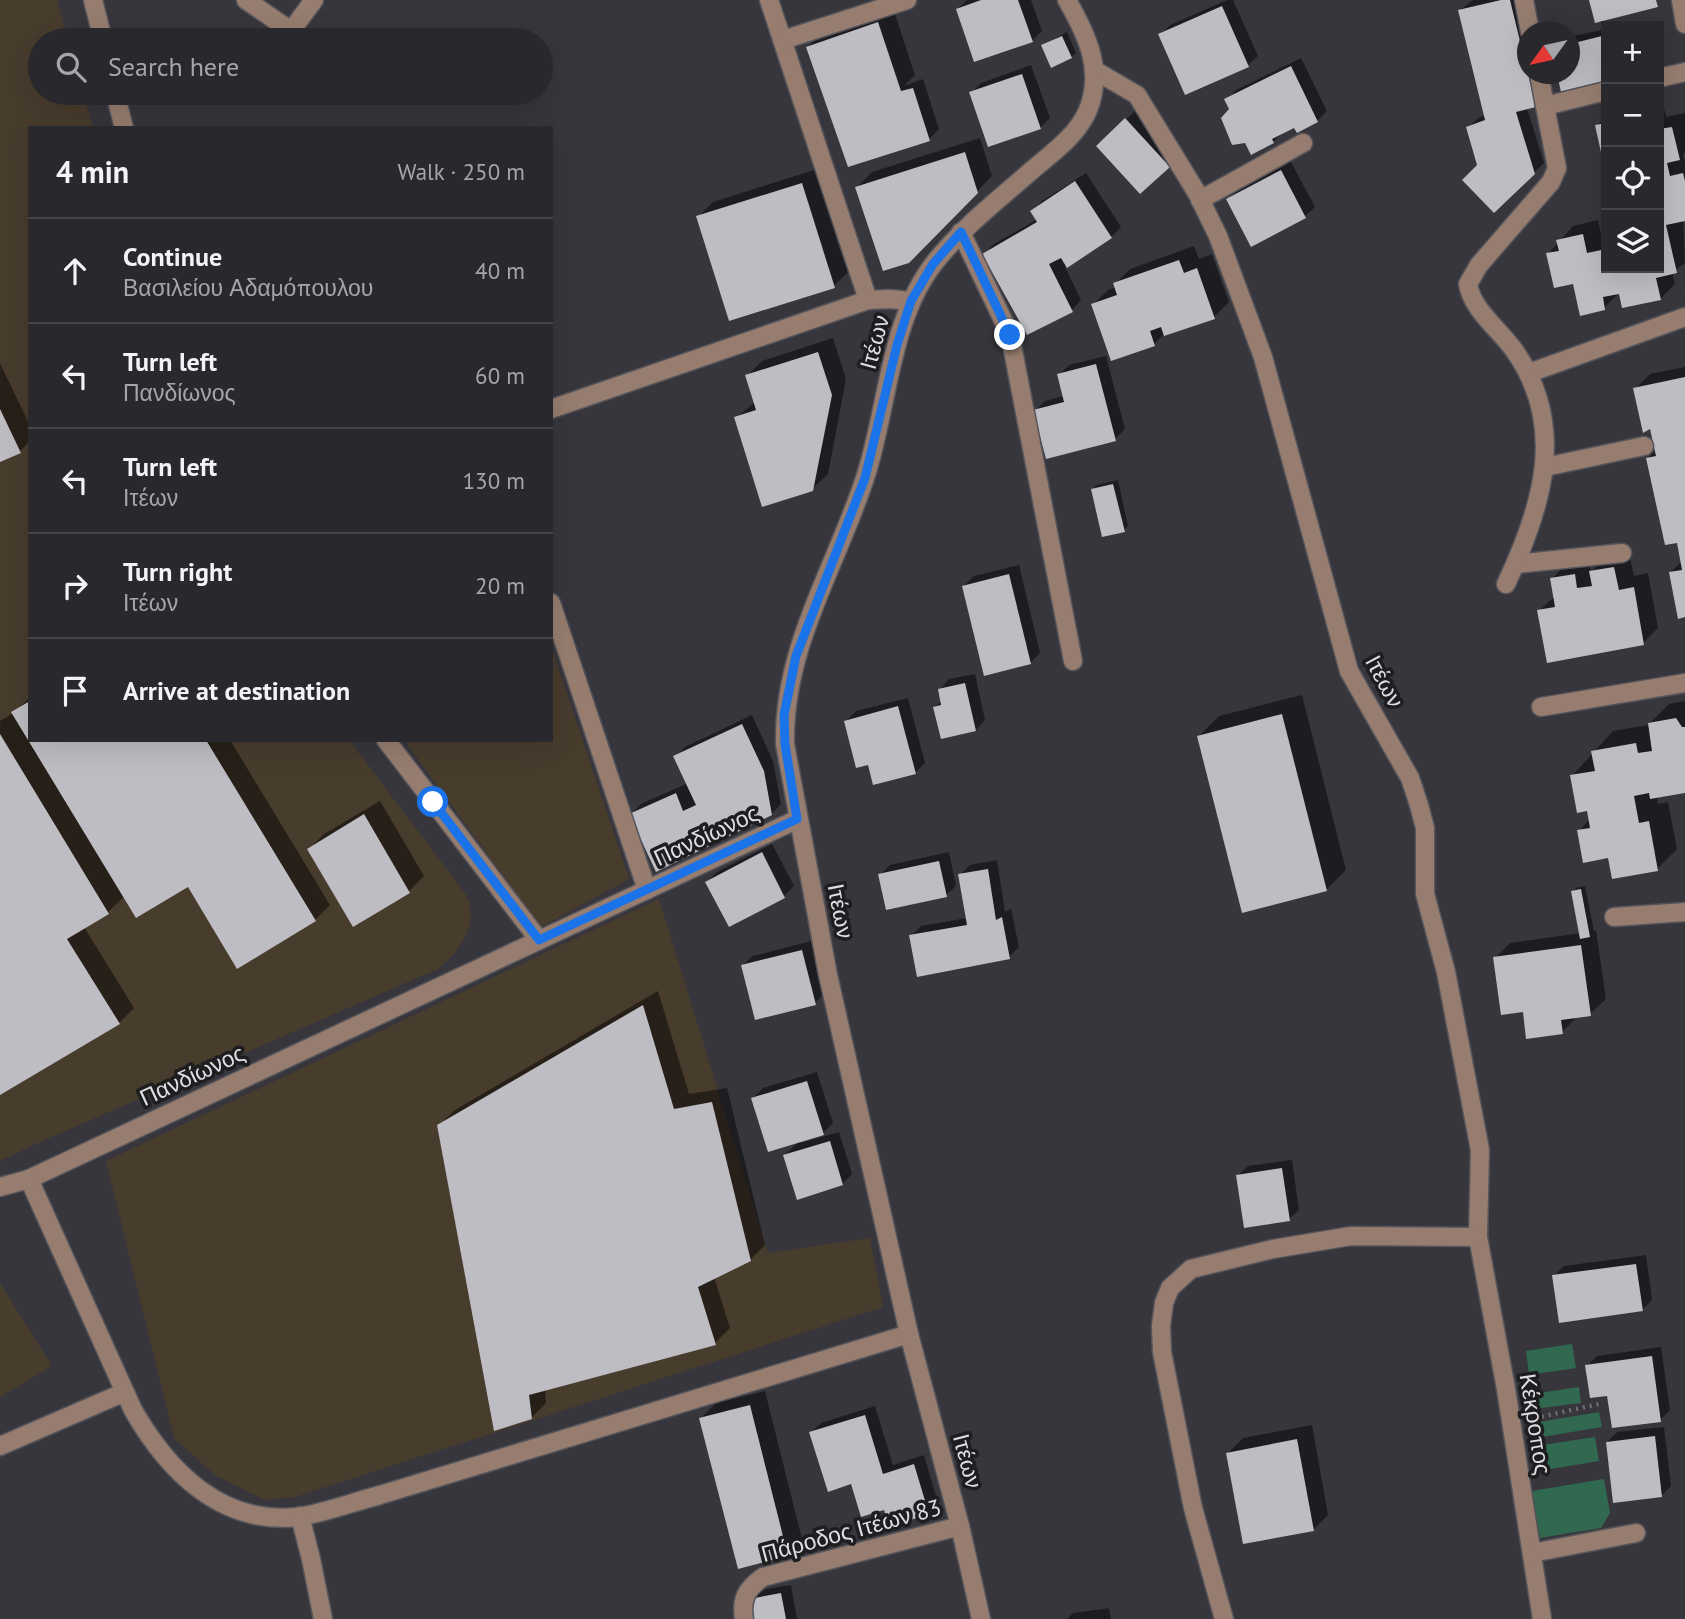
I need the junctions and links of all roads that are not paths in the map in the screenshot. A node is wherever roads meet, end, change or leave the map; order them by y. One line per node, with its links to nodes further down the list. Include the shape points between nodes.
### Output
1 (93, 0): 11 (street)
2 (246, 0): 12 (street)
3 (314, 0): 13 (street)
4 (769, 0): 14 (street)
5 (907, 0): 14 (street)
6 (1067, 0): 15 (street, Ιτέων, via 1090,46)
7 (1524, 0): 9 (street)
8 (1681, 0): 10 (street)
9 (1528, 21)
10 (1685, 24)
11 (100, 28)
12 (287, 28)
13 (293, 28)
14 (783, 40): 26 (street)
15 (1094, 70): 24 (street, Ιτέων, via 1136,95); 25 (street, Ιτέων, via 1094,93 1073,134)
16 (1685, 72): 17 (street)
17 (1664, 77)
18 (1541, 84): 21 (street)
19 (1601, 92): 21 (street)
20 (118, 105): 22 (street)
21 (1545, 106): 29 (street, via 1557,168 1551,182 1468,284 1477,304)
22 (123, 126)
23 (1303, 143): 24 (street)
24 (1200, 200): 48 (street, Ιτέων, via 1263,357 1349,671 1410,778 1419,805 1425,828 1425,894 1446,972 1480,1150)
25 (961, 232): 27 (street, Ιτέων, via 933,264); 37 (street, via 1010,335)
26 (867, 300): 27 (street); 30 (street)
27 (911, 301): 41 (street, Ιτέων, via 865,478 796,656 786,699 785,744)
28 (1685, 317): 29 (street)
29 (1529, 373): 32 (street, via 1542,417)
30 (553, 408)
31 (1644, 446): 32 (street)
32 (1545, 467): 34 (street, via 1534,520)
33 (1622, 553): 34 (street)
34 (1516, 564): 35 (street)
35 (1506, 584)
36 (553, 609): 42 (street)
37 (1073, 661)
38 (1685, 682): 39 (street)
39 (1541, 707)
40 (388, 742): 45 (street)
41 (797, 819): 42 (street, Πανδίωνος); 49 (street, Ιτέων)
42 (648, 890): 45 (street, Πανδίωνος)
43 (1685, 912): 44 (street)
44 (1614, 917)
45 (539, 940): 46 (street, Πανδίωνος)
46 (29, 1179): 47 (street, Πανδίωνος); 50 (street)
47 (0, 1187)
48 (1478, 1237): 55 (street, Κέκροπος); 59 (street, via 1338,1238 1191,1269 1170,1288 1161,1326 1162,1352 1193,1508)
49 (909, 1334): 52 (street); 53 (street, Ιτέων)
50 (125, 1392): 51 (street); 52 (street, via 154,1444 204,1494 252,1516)
51 (0, 1446)
52 (300, 1516): 56 (street)
53 (960, 1526): 57 (street, Πάροδος Ιτέων 83, via 763,1577 748,1588 742,1604); 58 (street, Ιτέων)
54 (1636, 1533): 55 (street)
55 (1532, 1553): 60 (street, Κέκροπος)
56 (323, 1619)
57 (744, 1619)
58 (981, 1619)
59 (1224, 1619)
60 (1542, 1619)

